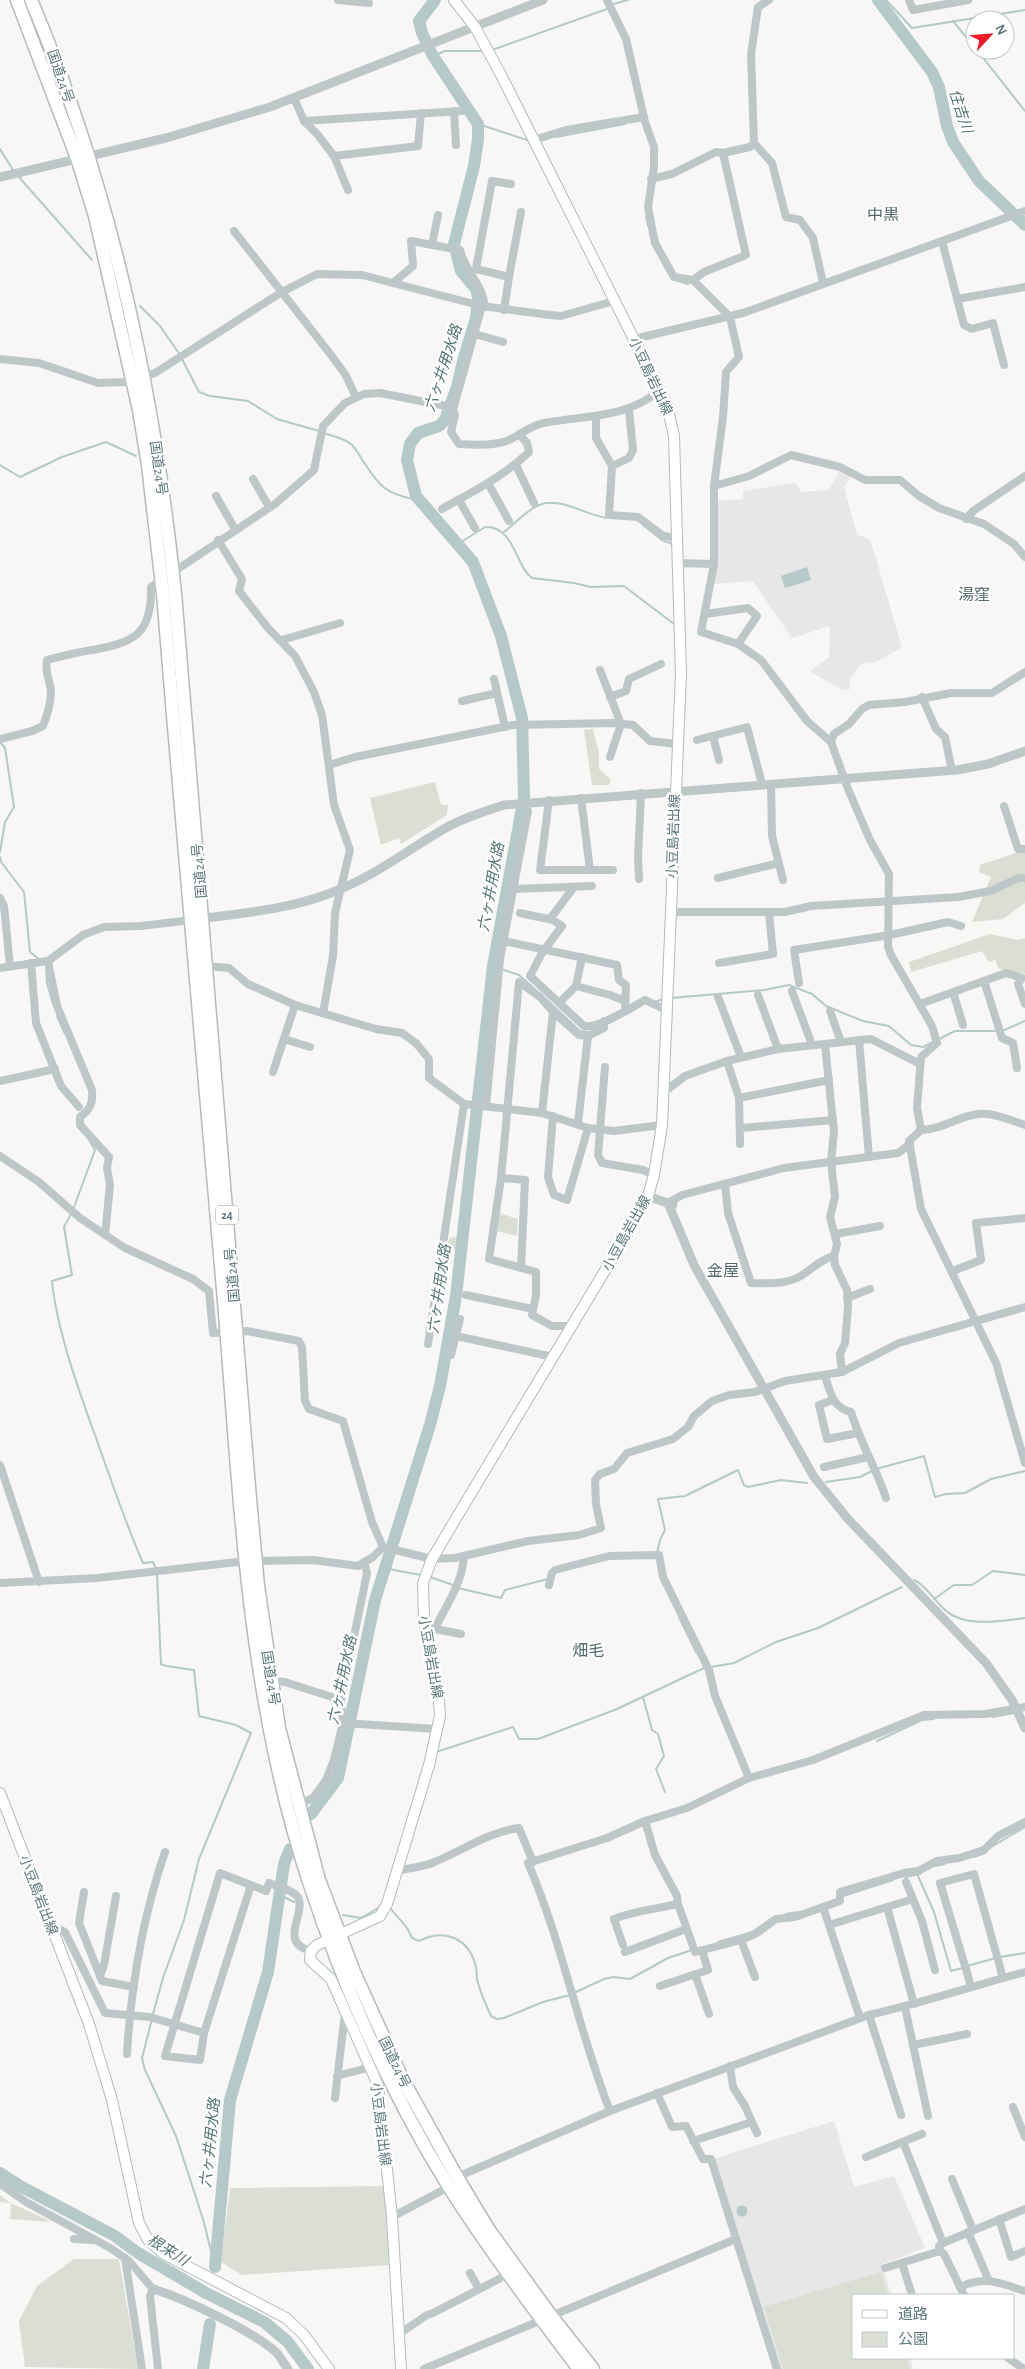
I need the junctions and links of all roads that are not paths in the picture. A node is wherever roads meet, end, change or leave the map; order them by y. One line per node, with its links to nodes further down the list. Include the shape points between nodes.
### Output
1 (17, 0): 22 (highway, 国道24号 / 24)
2 (31, 0): 22 (highway, 国道24号 / 24, via 47,36)
3 (338, 0): 11 (street)
4 (454, 0): 12 (main road, 小豆島岩出線)
5 (543, 0): 12 (street)
6 (607, 0): 15 (street, via 626,39)
7 (769, 0): 18 (street, via 758,7 751,54)
8 (909, 0): 10 (street, via 913,10)
9 (968, 0): 10 (street)
10 (950, 2)
11 (369, 3)
12 (475, 26): 13 (street); 17 (main road, 小豆島岩出線)
13 (294, 98): 16 (street); 22 (street, via 166,138)
14 (421, 113): 16 (street); 19 (street, via 458,111); 21 (street, via 418,146)
15 (644, 117): 17 (street, via 566,130); 24 (street, via 654,147)
16 (304, 121): 21 (street)
17 (534, 140): 40 (main road, 小豆島岩出線)
18 (754, 143): 20 (street, via 750,147); 36 (street, via 772,163 786,217 800,220 812,238)
19 (456, 145)
20 (723, 152): 24 (street, via 716,152 672,174); 34 (street, via 746,255 704,272)
21 (334, 156): 26 (street)
22 (83, 157): 23 (street); 49 (highway, 国道24号 / 24)
23 (0, 177)
24 (651, 179): 34 (street, via 648,207 655,243 674,277)
25 (511, 184): 33 (street, via 492,181 476,269)
26 (348, 190)
27 (521, 212): 33 (street)
28 (1022, 212): 31 (street)
29 (438, 215): 32 (street)
30 (234, 231): 38 (street)
31 (942, 241): 36 (street); 39 (street)
32 (432, 245): 35 (street, via 411,241 413,266); 41 (street, via 460,250 464,264 484,293)
33 (509, 277): 42 (street)
34 (693, 280): 43 (street)
35 (394, 283): 38 (street, via 362,275 318,274); 41 (street)
36 (823, 283): 43 (street)
37 (1025, 287): 39 (street)
38 (282, 292): 49 (street, via 155,373); 51 (street, via 344,374)
39 (957, 299): 48 (street, via 964,325 972,329 993,322)
40 (614, 301): 42 (street, via 561,316); 45 (main road, 小豆島岩出線)
41 (481, 306): 42 (street); 44 (street)
42 (504, 310)
43 (730, 317): 45 (street); 61 (street, via 739,357 726,372)
44 (474, 334): 46 (street); 52 (street)
45 (634, 339): 50 (main road, 小豆島岩出線)
46 (503, 342)
47 (0, 360): 49 (street, via 39,363 98,383 126,382)
48 (1004, 365)
49 (137, 378): 76 (highway, 国道24号 / 24, via 160,470); 77 (highway, 国道24号 / 24)
50 (660, 390): 53 (street, via 648,401); 71 (main road, 小豆島岩出線, via 672,419)
51 (356, 397): 52 (street, via 380,393 448,406); 65 (street, via 345,403 323,426 314,470)
52 (453, 410): 55 (street, via 451,432 459,444 489,444)
53 (629, 410): 54 (street); 57 (street, via 633,450 629,458)
54 (596, 416): 55 (street, via 541,423); 57 (street, via 596,438)
55 (519, 434): 56 (street, via 527,443 529,452)
56 (516, 465): 60 (street); 64 (street)
57 (612, 466): 71 (street, via 609,515 638,517 662,535)
58 (1025, 476): 67 (street, via 973,510)
59 (253, 479): 65 (street)
60 (488, 483): 63 (street); 68 (street)
61 (714, 486): 67 (street, via 748,476 791,455 840,467 865,480 900,480 919,496); 75 (street)
62 (216, 496): 70 (street)
63 (458, 500): 66 (street); 69 (street)
64 (534, 503)
65 (269, 507): 70 (street)
66 (442, 509)
67 (966, 519): 73 (street, via 984,524 1014,544)
68 (509, 522)
69 (475, 528)
70 (235, 529): 72 (street)
71 (676, 539): 74 (main road, 小豆島岩出線)
72 (218, 540): 76 (street); 80 (street, via 242,579 239,591 268,628)
73 (1025, 557)
74 (677, 563): 75 (street); 96 (main road, 小豆島岩出線, via 681,674)
75 (714, 564): 78 (street)
76 (173, 572): 77 (street); 128 (highway, 国道24号 / 24)
77 (162, 580): 93 (street, via 151,587 148,618 132,640 47,660 50,708 43,726 32,732); 128 (highway, 国道24号 / 24)
78 (705, 614): 81 (street, via 701,632); 81 (street, via 748,608 757,616)
79 (340, 622): 80 (street)
80 (282, 640): 100 (street, via 295,656 314,692 322,715)
81 (738, 644): 95 (street, via 761,660 807,721)
82 (661, 664): 87 (street, via 629,679 626,691)
83 (600, 670): 87 (street)
84 (1025, 672): 88 (street, via 992,693)
85 (494, 679): 86 (street)
86 (497, 693): 89 (street); 91 (street)
87 (610, 697): 90 (street)
88 (922, 697): 95 (street, via 869,705 834,734); 101 (street, via 936,729 945,737)
89 (462, 701)
90 (621, 724): 91 (street); 96 (street, via 633,725 650,741); 98 (street)
91 (509, 726): 100 (street)
92 (713, 736): 94 (street); 99 (street); 103 (street, via 747,727)
93 (0, 739)
94 (697, 740)
95 (831, 742): 102 (street)
96 (676, 744): 104 (main road, 小豆島岩出線)
97 (1025, 751): 101 (street, via 988,764)
98 (610, 757)
99 (719, 760)
100 (329, 765): 121 (street, via 334,804 350,850)
101 (952, 770): 102 (street, via 898,776)
102 (843, 777): 103 (street); 123 (street, via 870,840 889,874)
103 (766, 784): 104 (street); 111 (street)
104 (674, 791): 105 (street); 125 (main road, 小豆島岩出線)
105 (641, 793): 106 (street); 116 (street)
106 (581, 798): 107 (street); 112 (street)
107 (549, 800): 112 (street, via 540,870); 121 (street, via 504,806 472,816 445,828)
108 (1004, 806): 110 (street, via 1018,849)
109 (528, 811): 120 (street)
110 (1025, 849)
111 (778, 863): 114 (street); 117 (street)
112 (590, 870): 113 (street)
113 (613, 870)
114 (718, 878)
115 (1025, 878): 123 (street, via 991,891)
116 (639, 879)
117 (783, 880)
118 (592, 886): 119 (street)
119 (574, 887): 120 (street); 129 (street)
120 (514, 889): 180 (street, via 500,959)
121 (339, 890): 128 (street, via 308,901); 157 (street, via 333,956)
122 (0, 898): 124 (street)
123 (889, 899): 126 (street); 131 (street)
124 (2, 906): 138 (street)
125 (671, 912): 126 (street); 154 (main road, 小豆島岩出線)
126 (769, 912): 136 (street, via 773,954)
127 (520, 913): 129 (street)
128 (196, 919): 135 (street, via 104,927 83,935); 139 (highway, 国道24号 / 24); 218 (highway, 国道24号 / 24)
129 (550, 920): 133 (street, via 562,926)
130 (961, 926): 131 (street, via 948,922)
131 (890, 935): 142 (street, via 794,950); 150 (street, via 888,947 891,955)
132 (508, 942): 133 (street)
133 (545, 948): 134 (street); 149 (street, via 530,976)
134 (582, 957): 143 (street); 148 (street, via 617,965 619,980 626,985)
135 (48, 961): 137 (street); 206 (street, via 57,1006 92,1090 93,1102 80,1117 80,1125 109,1157)
136 (719, 963)
137 (31, 964): 138 (street); 173 (street, via 36,1023)
138 (10, 966): 140 (street)
139 (206, 966): 152 (street, via 229,968 248,984); 218 (highway, 国道24号 / 24)
140 (0, 968)
141 (984, 981): 145 (street); 151 (street, via 1006,973 1022,978 1018,984); 172 (street, via 1002,1038 1013,1043)
142 (799, 983)
143 (576, 986): 148 (street); 149 (street)
144 (792, 991): 165 (street)
145 (953, 992): 150 (street); 159 (street)
146 (758, 995): 167 (street)
147 (718, 996): 168 (street)
148 (625, 1001): 153 (street)
149 (559, 1002): 158 (street, via 584,1026 590,1028)
150 (920, 1004): 170 (street, via 937,1043 921,1057)
151 (1025, 1004)
152 (294, 1005): 157 (street); 161 (street)
153 (625, 1010): 154 (street, via 645,1000); 158 (street)
154 (666, 1010): 177 (main road, 小豆島岩出線)
155 (830, 1011): 163 (street)
156 (553, 1012): 160 (street, via 580,1035); 182 (street, via 540,997 519,982); 183 (street)
157 (323, 1013): 179 (street, via 376,1029 402,1033 416,1043 429,1059 429,1078)
158 (604, 1021): 160 (street, via 604,1028)
159 (963, 1025)
160 (588, 1036): 186 (street)
161 (284, 1039): 166 (street); 174 (street)
162 (859, 1040): 163 (street); 170 (street, via 871,1039); 196 (street)
163 (841, 1042): 164 (street)
164 (825, 1044): 165 (street); 175 (street)
165 (812, 1045): 167 (street)
166 (310, 1046)
167 (778, 1049): 168 (street)
168 (741, 1057): 169 (street)
169 (727, 1060): 177 (street, via 685,1076); 178 (street)
170 (920, 1064): 192 (street, via 917,1108)
171 (605, 1068): 191 (street)
172 (1016, 1068)
173 (55, 1069): 176 (street); 181 (street, via 61,1086)
174 (273, 1072)
175 (829, 1080): 178 (street); 185 (street)
176 (0, 1081)
177 (663, 1093): 187 (main road, 小豆島岩出線)
178 (739, 1098): 190 (street)
179 (466, 1104): 180 (street); 220 (street)
180 (484, 1106): 182 (street)
181 (79, 1108)
182 (506, 1109): 183 (street); 199 (street)
183 (542, 1113): 184 (street)
184 (553, 1116): 186 (street); 189 (street, via 548,1177 554,1195 567,1200)
185 (833, 1120): 190 (street); 197 (street)
186 (578, 1123): 189 (street)
187 (662, 1125): 191 (street); 198 (main road, 小豆島岩出線)
188 (1025, 1125): 192 (street, via 987,1114 962,1119 935,1130)
189 (588, 1128): 191 (street)
190 (741, 1128): 193 (street)
191 (602, 1130): 198 (street, via 598,1155 602,1163 642,1170)
192 (921, 1130): 194 (street, via 909,1141)
193 (740, 1144)
194 (910, 1144): 196 (street, via 898,1153); 209 (street, via 921,1209)
195 (0, 1156): 206 (street, via 39,1182)
196 (869, 1157): 197 (street)
197 (831, 1161): 200 (street, via 784,1168); 205 (street, via 835,1197 830,1216)
198 (654, 1176): 201 (main road, 小豆島岩出線)
199 (501, 1178): 208 (street, via 525,1180); 208 (street, via 489,1259)
200 (725, 1184): 202 (street, via 682,1195); 207 (street, via 728,1213 750,1283 780,1284 798,1277 821,1259)
201 (648, 1196): 202 (street); 217 (main road, 小豆島岩出線)
202 (668, 1203): 225 (street, via 678,1211 714,1298)
203 (1025, 1218): 209 (street, via 976,1223 981,1260)
204 (880, 1226): 205 (street)
205 (836, 1234): 207 (street)
206 (105, 1235): 218 (street, via 193,1279 209,1291 213,1333)
207 (834, 1256): 212 (street)
208 (521, 1268): 214 (street, via 536,1272)
209 (953, 1271): 216 (street)
210 (870, 1289): 212 (street)
211 (466, 1295): 214 (street)
212 (847, 1298): 223 (street, via 845,1343 840,1354)
213 (1025, 1307): 216 (street)
214 (533, 1309): 217 (street, via 532,1315 552,1326)
215 (460, 1318): 219 (street)
216 (975, 1322): 223 (street, via 899,1343); 229 (street, via 996,1364)
217 (572, 1326): 222 (main road, 小豆島岩出線)
218 (232, 1331): 233 (street, via 299,1341 304,1401 309,1409 343,1421 372,1522); 236 (highway, 国道24号 / 24)
219 (456, 1336): 221 (street); 222 (street)
220 (428, 1344)
221 (451, 1355)
222 (554, 1357): 235 (main road, 小豆島岩出線)
223 (842, 1372): 224 (street)
224 (825, 1376): 225 (street, via 785,1381); 226 (street)
225 (764, 1389): 234 (street, via 712,1401 673,1439 627,1453 614,1469 600,1474 594,1489 601,1528); 245 (street, via 830,1499 986,1663)
226 (833, 1400): 227 (street, via 843,1410 851,1412); 227 (street, via 819,1405 827,1439)
227 (858, 1433): 228 (street)
228 (868, 1457): 231 (street); 232 (street, via 876,1469)
229 (1025, 1463)
230 (0, 1465): 238 (street)
231 (824, 1467)
232 (886, 1498)
233 (383, 1547): 235 (street); 237 (street)
234 (463, 1556): 235 (street); 241 (street, via 464,1563 454,1589)
235 (432, 1559): 241 (main road, 小豆島岩出線, via 423,1583 422,1600)
236 (251, 1561): 237 (street, via 313,1560 358,1566); 238 (street); 243 (highway, 国道24号 / 24); 268 (highway, 国道24号 / 24, via 269,1725 300,1852)
237 (364, 1562): 244 (street, via 367,1573)
238 (39, 1582): 239 (street)
239 (0, 1584)
240 (549, 1585): 249 (street, via 556,1570 609,1556 660,1555 663,1577 709,1670 715,1696)
241 (430, 1628): 242 (street); 248 (main road, 小豆島岩出線, via 439,1693)
242 (461, 1634)
243 (271, 1681): 244 (street, via 285,1682); 251 (highway, 国道24号 / 24, via 279,1728)
244 (342, 1700): 246 (street)
245 (1021, 1708): 247 (street); 249 (street, via 985,1714 924,1716 813,1760)
246 (343, 1723): 248 (street); 251 (street, via 326,1780 313,1798)
247 (1025, 1728)
248 (437, 1729): 256 (main road, 小豆島岩出線)
249 (749, 1778): 252 (street, via 687,1808)
250 (0, 1793): 265 (main road, 小豆島岩出線)
251 (299, 1804): 268 (highway, 国道24号 / 24)
252 (645, 1821): 255 (street, via 607,1838); 262 (street, via 655,1855 670,1880)
253 (1025, 1822): 263 (street, via 998,1836 984,1850 937,1861 918,1871 840,1892 840,1901)
254 (165, 1852): 280 (street, via 150,1895)
255 (533, 1862): 256 (street, via 520,1828 503,1830 432,1863); 299 (street, via 528,1864 546,1905 584,2041)
256 (398, 1871): 268 (main road, 小豆島岩出線, via 380,1916)
257 (906, 1882): 261 (street)
258 (251, 1884): 271 (street, via 266,1891 269,1883 294,1893 299,1903 294,1924 296,1940 302,1949); 288 (street, via 220,1874); 289 (street)
259 (84, 1892): 275 (street, via 79,1923)
260 (116, 1896): 275 (street)
261 (913, 1899): 264 (street); 272 (street)
262 (678, 1904): 267 (street); 267 (street, via 632,1912 614,1919 624,1949)
263 (822, 1907): 266 (street); 269 (street, via 795,1917 776,1919)
264 (887, 1907): 266 (street); 281 (street)
265 (51, 1924): 286 (street, via 64,1932 105,2013); 339 (main road, 小豆島岩出線, via 92,2033 112,2100 139,2223 148,2240 164,2254 286,2318 304,2335)
266 (829, 1925): 287 (street)
267 (686, 1929): 270 (street, via 694,1952)
268 (335, 1938): 271 (main road, 小豆島岩出線); 310 (highway, 国道24号 / 24, via 360,2014 394,2087)
269 (742, 1940): 270 (street); 276 (street)
270 (702, 1950): 274 (street, via 708,1970)
271 (311, 1951): 283 (main road, 小豆島岩出線, via 310,1960 331,1979)
272 (935, 1970)
273 (1025, 1972): 277 (street)
274 (695, 1974): 278 (street); 284 (street)
275 (100, 1976): 280 (street, via 102,1981)
276 (755, 1978)
277 (1004, 1978): 279 (street); 279 (street, via 974,1874 940,1883)
278 (660, 1986)
279 (971, 1986): 281 (street)
280 (134, 1987): 286 (street)
281 (914, 2004): 282 (street)
282 (905, 2007): 285 (street); 291 (street)
283 (345, 2011): 294 (main road, 小豆島岩出線); 295 (street)
284 (709, 2014)
285 (869, 2014): 287 (street); 300 (street)
286 (129, 2015): 288 (street); 292 (street)
287 (860, 2018): 293 (street)
288 (173, 2024): 289 (street); 289 (street, via 164,2056 200,2060)
289 (204, 2033)
290 (967, 2034): 291 (street)
291 (913, 2045): 301 (street)
292 (126, 2054)
293 (730, 2066): 296 (street); 302 (street, via 733,2087)
294 (370, 2067): 295 (street); 313 (main road, 小豆島岩出線, via 378,2085)
295 (337, 2076): 297 (street)
296 (656, 2093): 299 (street); 306 (street, via 672,2127 686,2126)
297 (335, 2098)
298 (1013, 2106): 305 (street)
299 (610, 2111): 310 (street)
300 (901, 2115)
301 (928, 2116)
302 (752, 2122): 303 (street); 306 (street)
303 (757, 2133)
304 (922, 2134): 307 (street)
305 (1025, 2137)
306 (693, 2141): 317 (street, via 703,2159 711,2160)
307 (903, 2142): 308 (street); 319 (street)
308 (866, 2157)
309 (952, 2179): 315 (street)
310 (453, 2182): 313 (street); 333 (highway, 国道24号 / 24, via 483,2239)
311 (0, 2184): 318 (street)
312 (1025, 2209): 314 (street)
313 (392, 2216): 334 (main road, 小豆島岩出線)
314 (998, 2219): 315 (street); 320 (street, via 1011,2256)
315 (971, 2231): 319 (street); 326 (street)
316 (74, 2239): 318 (street)
317 (736, 2239): 333 (street); 344 (street)
318 (94, 2240): 321 (street)
319 (941, 2247): 322 (street); 327 (street)
320 (1025, 2251)
321 (124, 2258): 328 (street); 336 (street)
322 (902, 2263): 323 (street); 331 (street)
323 (885, 2268)
324 (470, 2273): 329 (street)
325 (499, 2279): 329 (street)
326 (989, 2281): 327 (street, via 975,2280); 330 (street)
327 (960, 2287): 332 (street)
328 (153, 2289): 337 (street, via 150,2296); 338 (street, via 191,2305 266,2345 278,2354)
329 (479, 2290): 334 (street, via 426,2315)
330 (1025, 2291)
331 (912, 2294)
332 (964, 2294)
333 (547, 2319): 341 (street); 342 (highway, 国道24号 / 24); 343 (highway, 国道24号 / 24)
334 (399, 2334): 340 (main road, 小豆島岩出線)
335 (1009, 2359): 345 (street)
336 (142, 2369)
337 (158, 2369)
338 (288, 2369)
339 (329, 2369)
340 (401, 2369)
341 (424, 2369)
342 (579, 2369)
343 (592, 2369)
344 (777, 2369)
345 (1024, 2369)

